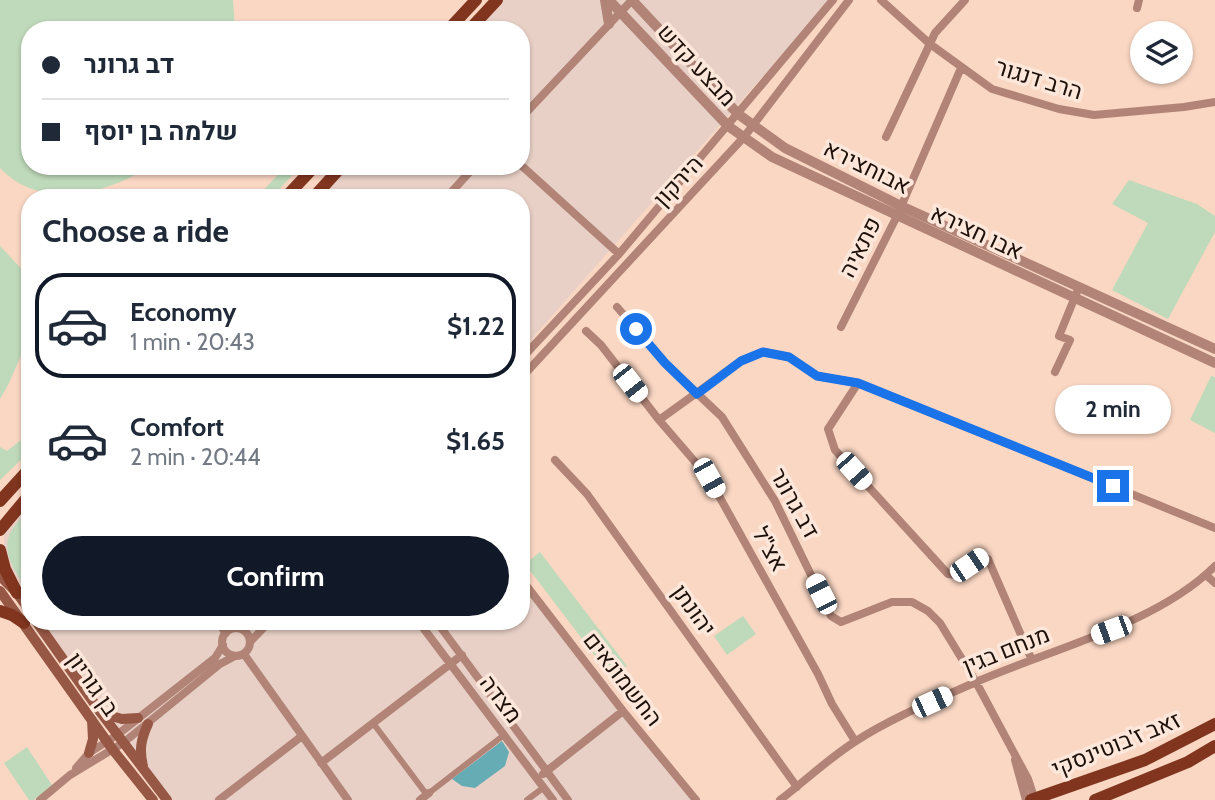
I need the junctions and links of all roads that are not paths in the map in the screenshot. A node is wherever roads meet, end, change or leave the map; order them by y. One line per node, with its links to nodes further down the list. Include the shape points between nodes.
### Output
1 (476, 0): 10 (main road)
2 (497, 0): 11 (main road)
3 (607, 0): 9 (street, מבצע קדש); 12 (street)
4 (632, 0): 9 (street); 17 (street, מבצע קדש)
5 (833, 0): 17 (street, הירקון)
6 (849, 0): 18 (street, הירקון)
7 (881, 0): 13 (street, הרב דנגור)
8 (965, 0): 13 (street)
9 (621, 12): 12 (street); 19 (street, מבצע קדש)
10 (456, 21)
11 (477, 21)
12 (610, 24): 16 (street)
13 (930, 44): 14 (street, הרב דנגור); 21 (street)
14 (961, 68): 15 (street, הרב דנגור, via 992,89 1077,113 1121,114); 29 (street, פתאיה)
15 (1215, 102)
16 (530, 109)
17 (737, 114): 18 (street, אבוחצירא); 19 (street, הירקון)
18 (752, 125): 20 (street, הירקון); 29 (street, אבוחצירא)
19 (728, 126): 20 (street, אבו חצירא); 30 (street, הירקון)
20 (744, 137): 29 (street, אבו חצירא, via 772,157); 39 (street, הירקון)
21 (886, 137)
22 (530, 173): 30 (street)
23 (307, 175): 26 (main road)
24 (334, 175): 27 (main road)
25 (467, 175): 28 (street)
26 (293, 189)
27 (321, 189)
28 (454, 189)
29 (899, 211): 31 (street, אבוחצירא); 32 (street, אבו חצירא); 34 (street, פתאיה)
30 (619, 254): 36 (street, הירקון)
31 (1079, 287): 32 (street); 37 (street, אבוחצירא)
32 (1074, 298): 38 (street, אבו חצירא); 40 (street, via 1059,336 1070,340)
33 (617, 307): 42 (street, דב גרונר)
34 (841, 327)
35 (586, 331): 43 (street, אצ"ל)
36 (530, 349)
37 (1215, 349)
38 (1215, 363)
39 (530, 368)
40 (1055, 372)
41 (858, 383): 42 (street, via 817,376 789,357 763,352 741,361); 48 (street); 74 (street, via 828,429 835,450 948,574 956,575 982,556 988,559)
42 (697, 394): 43 (street); 76 (street, דב גרונר, via 722,417 775,501 831,616 841,622 892,602 912,602 940,623)
43 (659, 420): 84 (street, אצ"ל, via 709,478)
44 (555, 460): 93 (street, יהונתן, via 587,494)
45 (21, 478): 46 (main road)
46 (0, 501)
47 (21, 505): 49 (main road)
48 (1215, 528)
49 (0, 530)
50 (0, 550): 57 (main road)
51 (1215, 566): 52 (street, מנחם בגין)
52 (1206, 575): 54 (street); 74 (street, מנחם בגין, via 1111,630)
53 (0, 576): 57 (main road, בן גוריון)
54 (1215, 583)
55 (530, 590): 77 (street, החשמונאים)
56 (0, 591): 59 (main road, בן גוריון)
57 (17, 593): 58 (main road, בן גוריון)
58 (21, 601)
59 (21, 610)
60 (0, 611): 61 (main road)
61 (21, 616)
62 (38, 630): 78 (main road, בן גוריון)
63 (224, 630): 69 (street)
64 (232, 630): 69 (street)
65 (243, 630): 70 (street)
66 (261, 630): 70 (street)
67 (425, 630): 75 (street, מצדה)
68 (443, 630): 73 (street)
69 (226, 633): 71 (street)
70 (250, 642): 72 (street)
71 (223, 645): 72 (street, via 227,653); 79 (street, via 215,658)
72 (239, 655): 79 (street); 83 (street)
73 (462, 655): 75 (street); 90 (street)
74 (1031, 658): 76 (street, מנחם בגין)
75 (450, 664): 80 (street); 82 (street, מצדה)
76 (976, 682): 84 (street, מנחם בגין); 106 (street, דב גרונר, via 1028,779)
77 (623, 711): 90 (street); 104 (street, החשמונאים)
78 (97, 716): 79 (main road); 85 (main road, בן גוריון); 87 (main road)
79 (143, 721): 85 (street); 89 (main road)
80 (373, 723): 88 (street); 95 (street)
81 (1215, 724): 106 (main road, זאב ז'בוטינסקי, via 1145,760)
82 (504, 735): 92 (street, מצדה); 95 (street)
83 (302, 736): 88 (street); 99 (street)
84 (855, 741): 93 (street, מנחם בגין)
85 (115, 742): 87 (street); 89 (main road, בן גוריון); 91 (street); 97 (main road, בן גוריון)
86 (1215, 746): 107 (main road, זאב ז'בוטינסקי, via 1188,762)
87 (89, 753): 91 (street)
88 (321, 763): 100 (street)
89 (143, 769): 98 (main road, בן גוריון)
90 (547, 771): 92 (street); 103 (street)
91 (70, 775): 96 (street)
92 (537, 779): 94 (street, מצדה)
93 (797, 787): 105 (street, מנחם בגין)
94 (543, 788): 101 (street); 102 (street, מצדה)
95 (425, 796)
96 (40, 800)
97 (153, 800)
98 (167, 800)
99 (219, 800)
100 (348, 800)
101 (527, 800)
102 (553, 800)
103 (568, 800)
104 (696, 800)
105 (780, 800)
106 (1032, 800)
107 (1095, 800)

